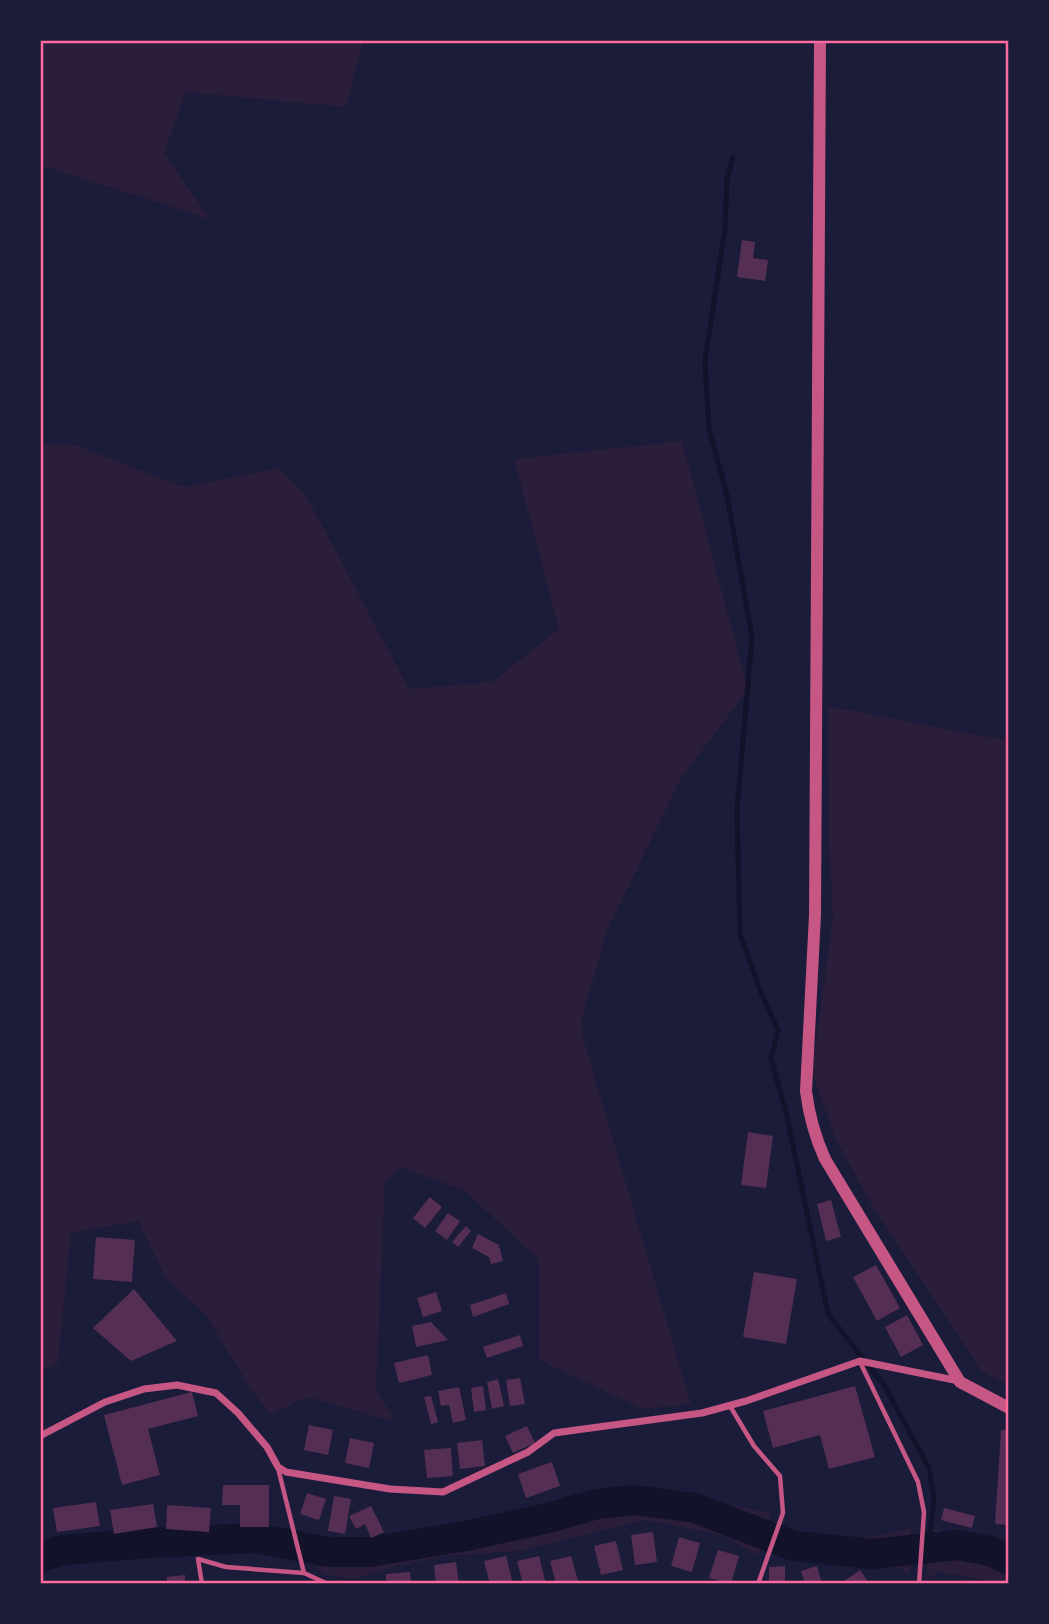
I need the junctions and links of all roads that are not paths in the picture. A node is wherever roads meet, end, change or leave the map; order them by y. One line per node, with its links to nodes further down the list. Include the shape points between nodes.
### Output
1 (820, 40): 3 (street, via 815,915 806,1091 811,1125 825,1160)
2 (860, 1361): 3 (street); 4 (street); 12 (lane, via 918,1482 924,1512)
3 (960, 1382): 5 (street)
4 (730, 1405): 7 (street, via 702,1413 554,1433 528,1452 443,1492 331,1481); 11 (lane, via 754,1446 780,1476 783,1513)
5 (1009, 1408)
6 (40, 1436): 7 (street, via 106,1402 144,1389 177,1385 216,1392 267,1447)
7 (278, 1467): 8 (lane)
8 (304, 1573): 9 (lane, via 226,1567 198,1559); 10 (lane)
9 (202, 1584)
10 (328, 1584)
11 (758, 1584)
12 (919, 1584)

